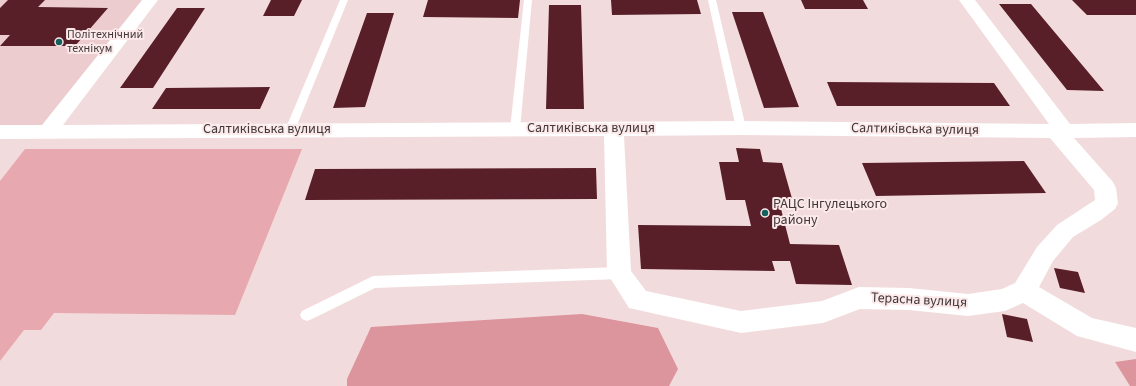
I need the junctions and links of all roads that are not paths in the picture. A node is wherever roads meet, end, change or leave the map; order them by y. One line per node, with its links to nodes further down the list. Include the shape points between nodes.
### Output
1 (150, 0): 13 (street)
2 (344, 0): 9 (lane)
3 (528, 0): 7 (lane)
4 (712, 0): 6 (lane)
5 (968, 0): 11 (street)
6 (741, 128): 8 (street, Салтиківська вулиця); 11 (street, Салтиківська вулиця)
7 (515, 129): 8 (street, Салтиківська вулиця); 9 (street, Салтиківська вулиця)
8 (614, 129): 14 (street)
9 (290, 130): 13 (street, Салтиківська вулиця)
10 (1136, 130): 11 (street, Салтиківська вулиця)
11 (1060, 131): 15 (street, via 1105,188 1107,203 1065,231 1045,254)
12 (0, 132): 13 (street, Салтиківська вулиця)
13 (47, 132)
14 (619, 273): 15 (street, Терасна вулиця, via 638,300 741,322 822,312 859,298 910,299 968,305 1005,300); 16 (lane, via 373,282)
15 (1024, 291): 17 (street, via 1086,328)
16 (307, 314)
17 (1136, 340)

